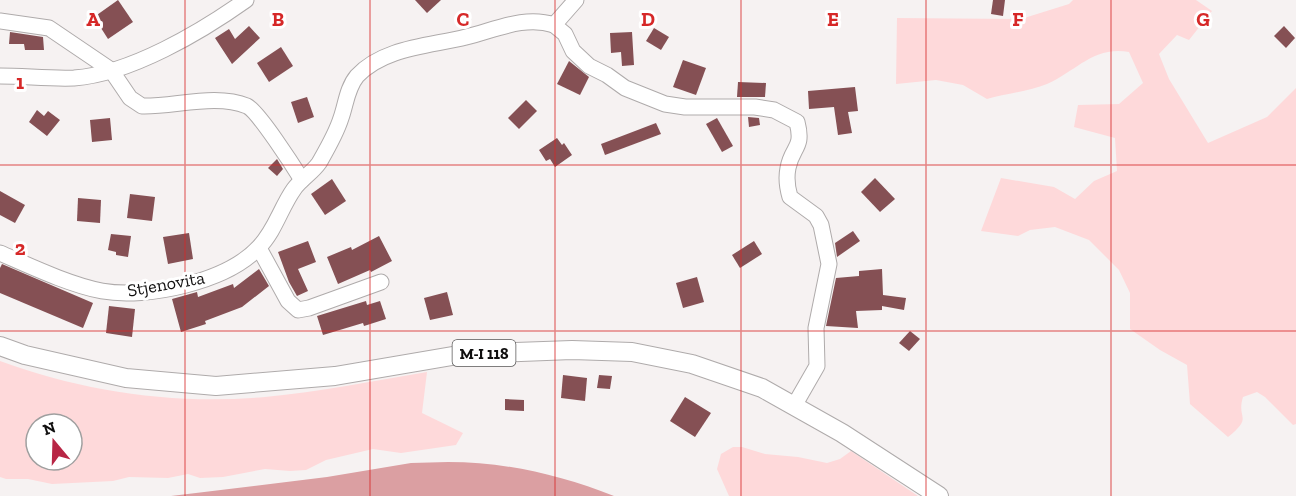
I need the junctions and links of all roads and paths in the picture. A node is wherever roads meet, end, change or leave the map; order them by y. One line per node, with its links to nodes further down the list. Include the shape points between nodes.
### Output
1 (246, 0): 5 (street, via 178,42)
2 (576, 0): 4 (street)
3 (0, 21): 5 (street, via 49,27)
4 (554, 26): 7 (street, Stjenovita, via 532,20 520,22 411,48 374,63 357,76 327,148 317,166); 12 (street, via 565,34 573,51 589,66 625,88 665,104 755,107 774,110 797,122 801,139 788,165 786,183 790,197 816,216 821,225 829,264 816,328 817,366)
5 (111, 70): 6 (street, via 75,78); 7 (street, via 130,98 141,105 226,101 249,106)
6 (0, 76)
7 (302, 180): 8 (street, Stjenovita)
8 (258, 248): 9 (street, Stjenovita, via 220,274 138,292 83,286); 10 (street, via 288,301 298,310)
9 (0, 253)
10 (381, 282)
11 (0, 346): 12 (main road, M-I 118, via 126,378 216,386 335,376 464,354 632,352 692,364 762,388)
12 (794, 406): 13 (main road, M-I 118)
13 (939, 496)

